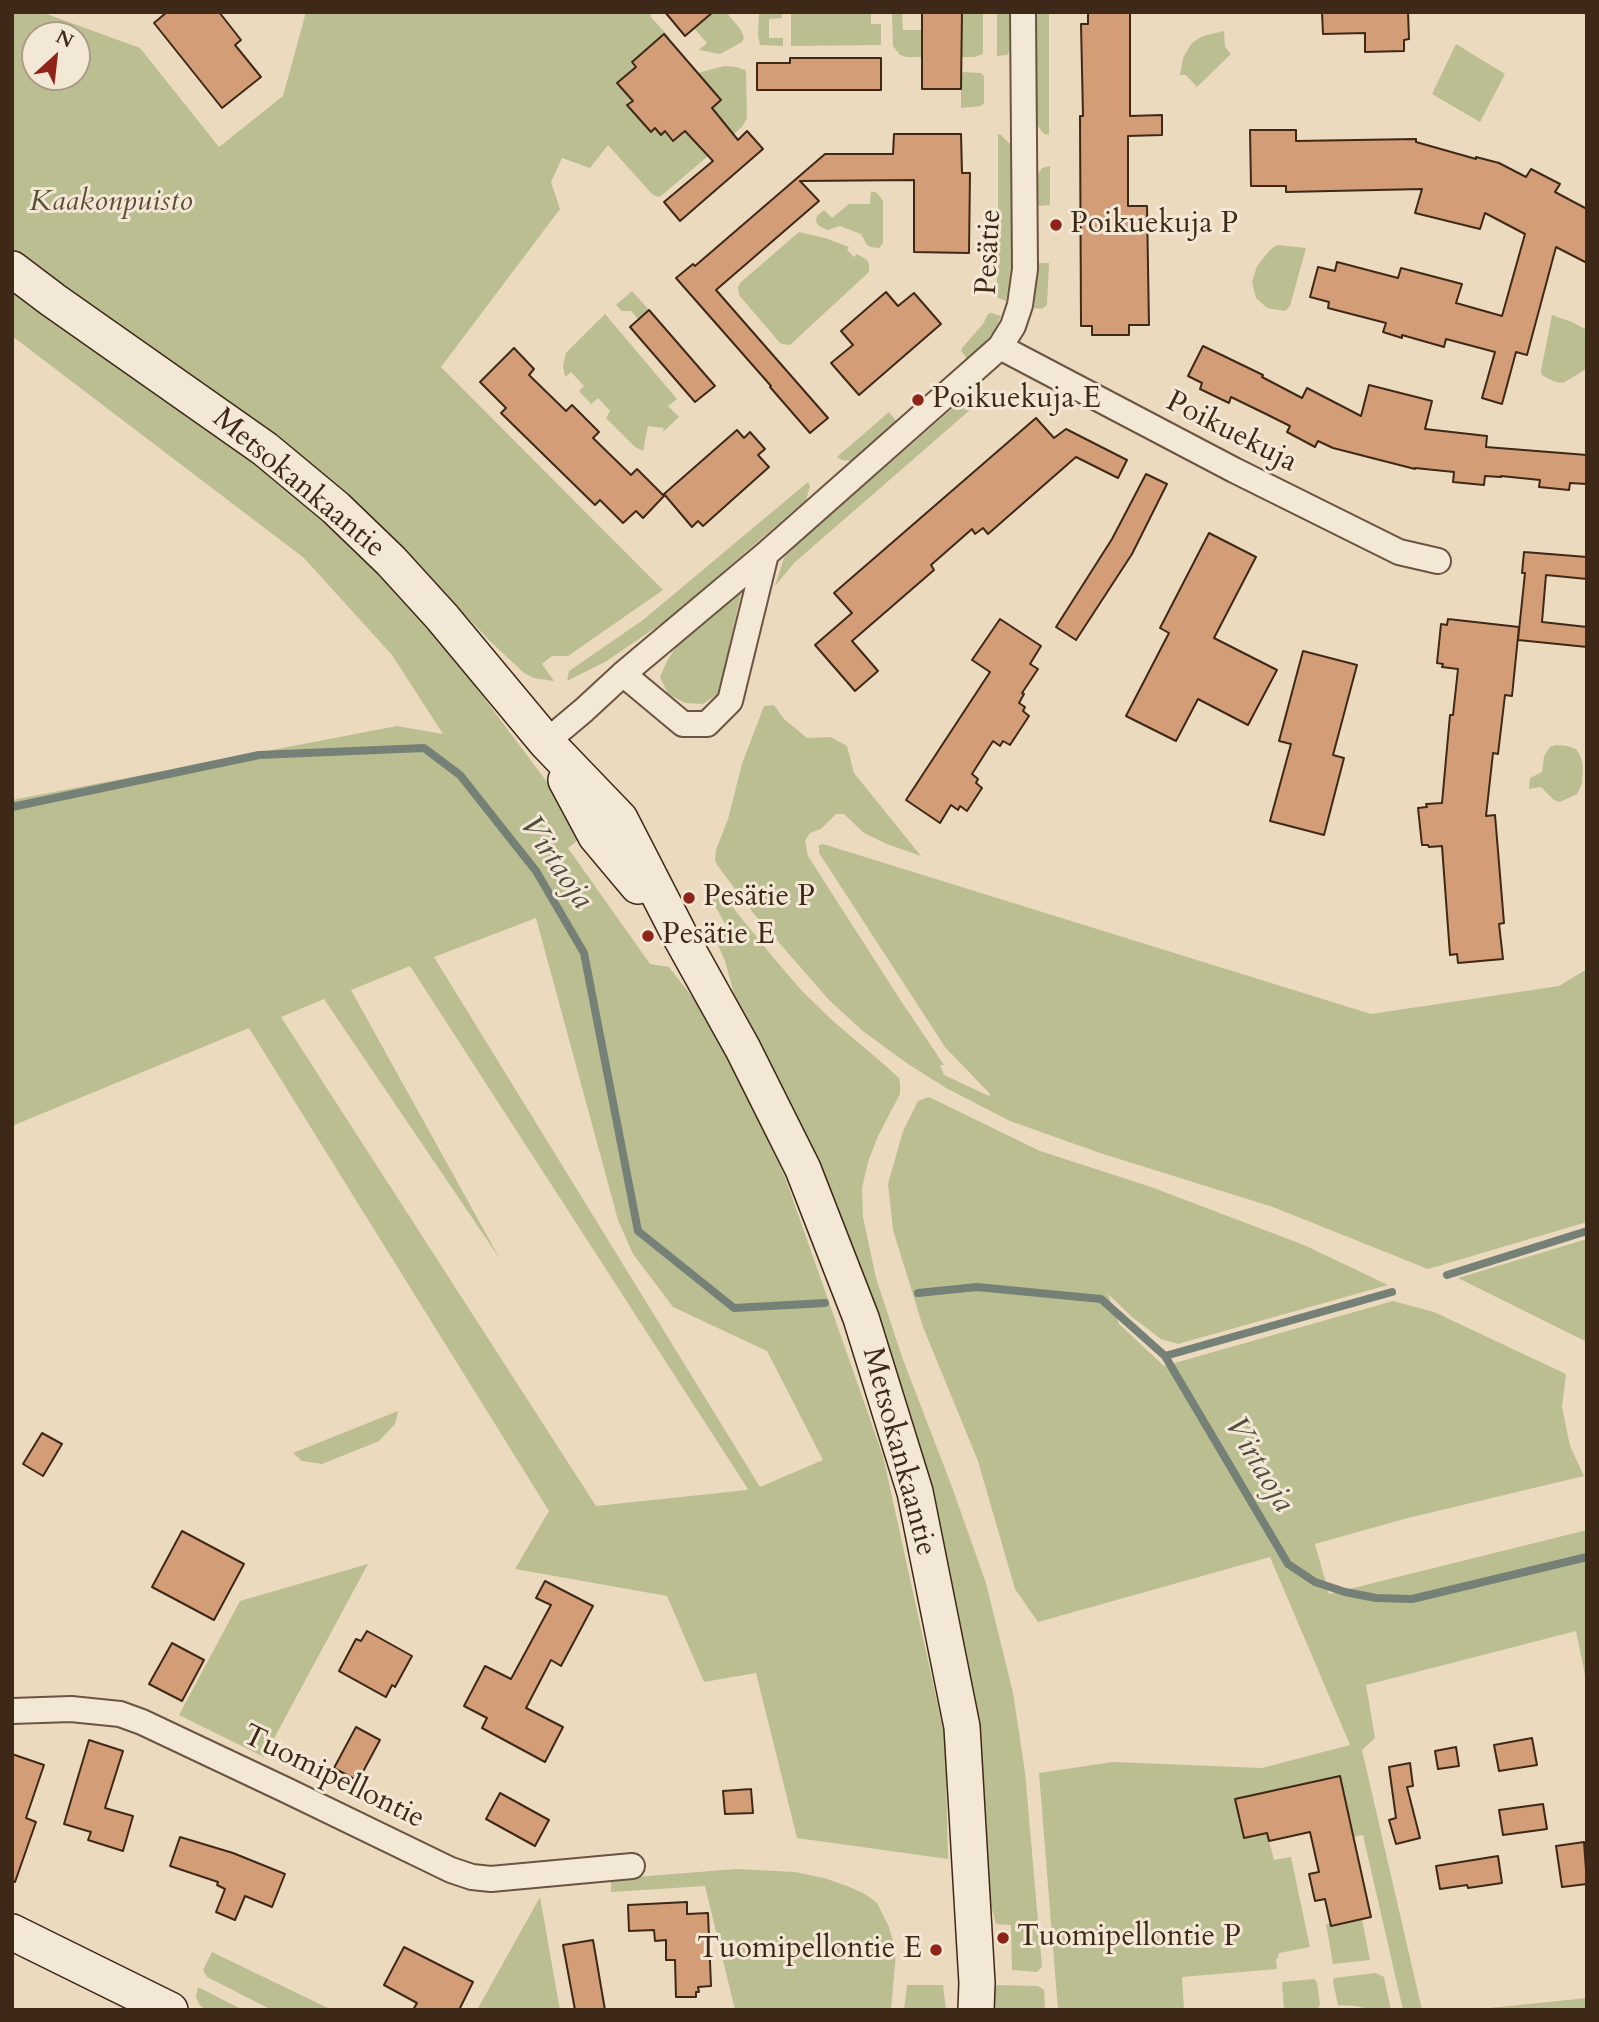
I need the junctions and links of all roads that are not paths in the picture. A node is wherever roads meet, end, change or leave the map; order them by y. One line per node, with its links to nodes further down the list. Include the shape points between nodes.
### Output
1 (1023, 12): 3 (street, Pesätie, via 1024,286 1018,312)
2 (12, 270): 7 (street, Metsokankaantie, via 265,449 336,508 434,607)
3 (1000, 348): 4 (street, Pesätie); 5 (street, Poikuekuja, via 1398,552)
4 (766, 554): 6 (street, Pesätie); 6 (street, via 730,701 707,724 683,724)
5 (1438, 561)
6 (623, 674): 7 (street, Pesätie)
7 (545, 742): 12 (street, Metsokankaantie, via 596,836 679,934 743,1049 803,1168 861,1318 915,1492 962,1727)
8 (12, 1711): 9 (street, Tuomipellontie, via 71,1709 120,1714 472,1877)
9 (632, 1866)
10 (12, 1932): 11 (street)
11 (170, 2010)
12 (976, 2010)

